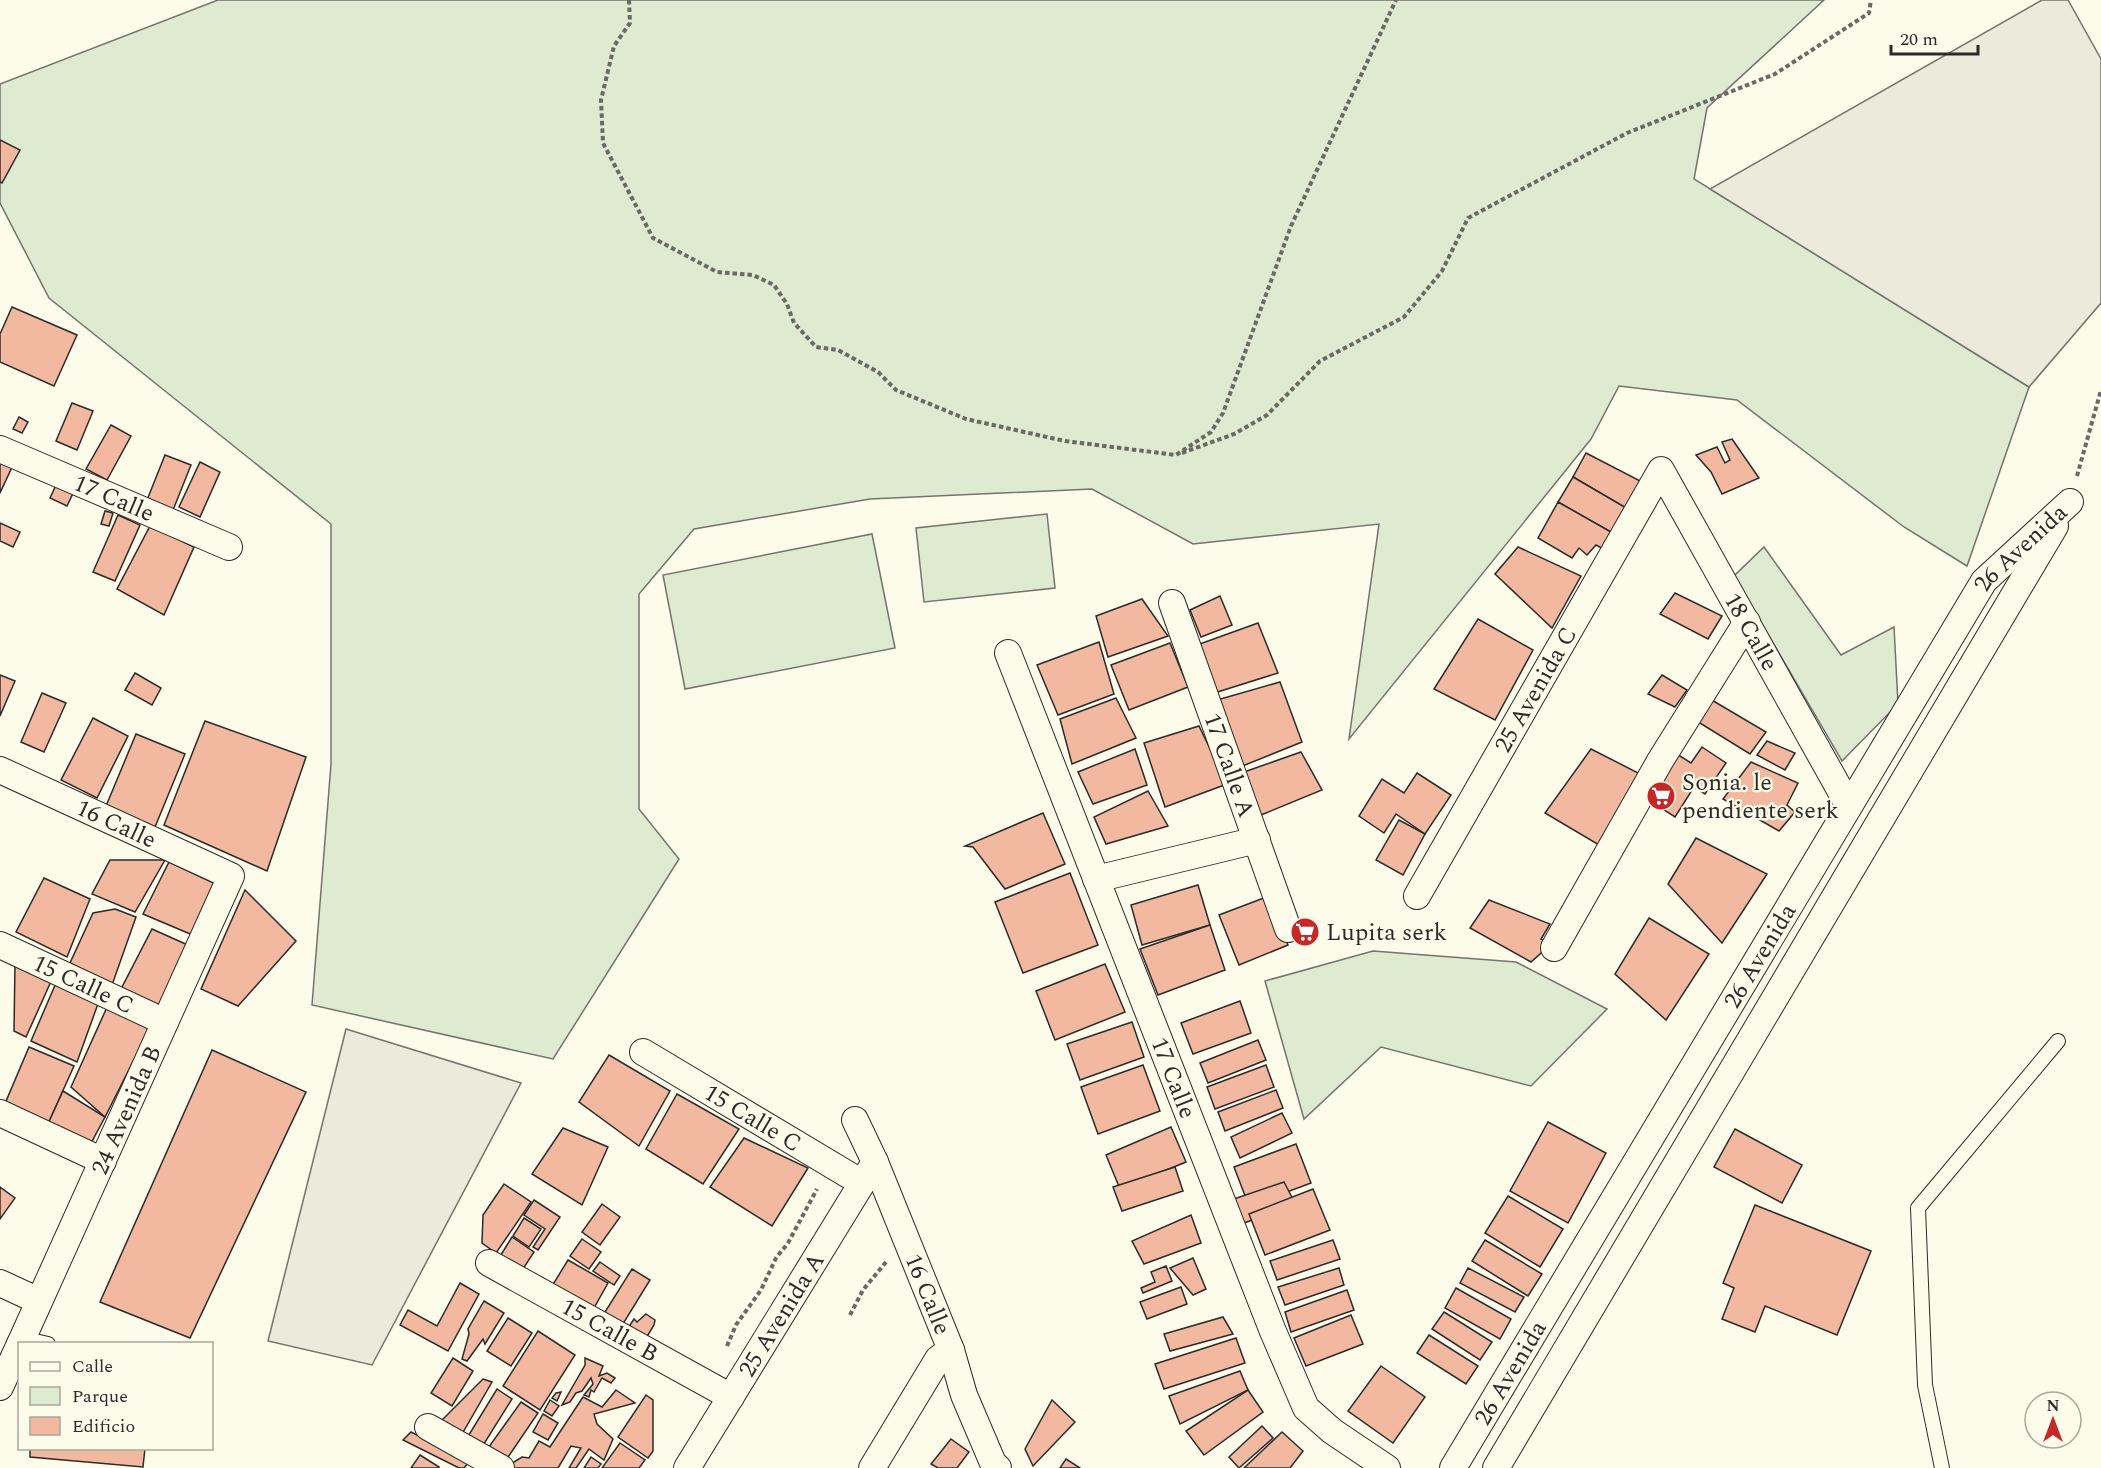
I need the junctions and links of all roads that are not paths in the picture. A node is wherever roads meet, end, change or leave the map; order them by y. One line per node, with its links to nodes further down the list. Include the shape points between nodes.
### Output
1 (0, 449): 3 (street, 17 Calle)
2 (1653, 483): 5 (street, 18 Calle, via 1661,470); 12 (street, 25 Avenida C)
3 (229, 547)
4 (1172, 603): 9 (street, 17 Calle A)
5 (1747, 622): 8 (street, 18 Calle); 15 (street, via 1660,761)
6 (1008, 653): 11 (street, 17 Calle)
7 (0, 770): 10 (street, 16 Calle)
8 (1850, 806): 37 (street, 26 Avenida); 38 (street, 26 Avenida, via 1984,581 2070,502)
9 (1257, 840): 11 (street); 13 (street, 17 Calle A)
10 (231, 876): 16 (street, 24 Avenida B)
11 (1096, 879): 36 (street, 17 Calle, via 1306,1408 1332,1431)
12 (1418, 896)
13 (1288, 928)
14 (0, 945): 16 (street, 15 Calle C)
15 (1554, 948)
16 (165, 1022): 21 (street, 24 Avenida B)
17 (2058, 1041): 39 (lane, via 1917,1208 1924,1385)
18 (643, 1052): 22 (street, 15 Calle C, via 831,1164)
19 (0, 1113): 21 (street)
20 (855, 1120): 22 (street, 16 Calle)
21 (103, 1161): 25 (street, 24 Avenida B)
22 (869, 1173): 28 (street, 16 Calle); 30 (street, 25 Avenida A)
23 (489, 1263): 30 (street, 15 Calle B)
24 (0, 1283): 25 (street)
25 (39, 1301): 26 (street, 24 Avenida B)
26 (21, 1342)
27 (18, 1348): 29 (street, 24 Avenida B)
28 (951, 1350): 34 (street, via 938,1359); 35 (street, 16 Calle, via 964,1395)
29 (0, 1387)
30 (730, 1397): 33 (street, 25 Avenida A)
31 (428, 1427): 32 (street)
32 (501, 1468)
33 (687, 1468)
34 (872, 1468)
35 (998, 1468)
36 (1387, 1468)
37 (1452, 1468)
38 (1496, 1468)
39 (1942, 1468)

